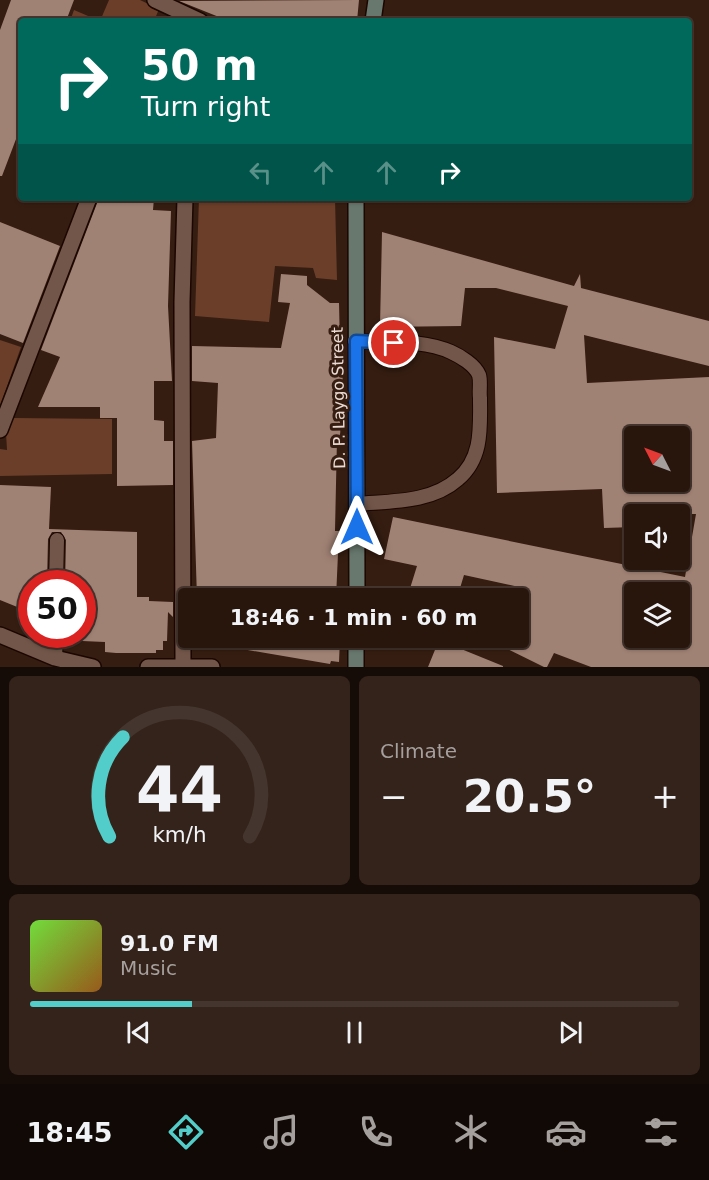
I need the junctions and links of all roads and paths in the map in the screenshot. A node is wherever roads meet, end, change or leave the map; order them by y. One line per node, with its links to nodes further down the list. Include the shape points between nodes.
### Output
1 (155, 0): 3 (street)
2 (376, 0): 4 (main road)
3 (191, 18)
4 (373, 18)
5 (88, 201): 9 (street)
6 (185, 201): 18 (street)
7 (356, 201): 8 (main road, D. P. Laygo Street)
8 (356, 341): 10 (main road, D. P. Laygo Street); 10 (lane, via 432,345 453,352 471,365 479,375 480,441 471,464 458,479 439,491 410,500)
9 (0, 430)
10 (357, 504): 13 (main road, D. P. Laygo Street)
11 (57, 540): 12 (lane)
12 (56, 570)
13 (357, 588)
14 (0, 635): 17 (street)
15 (56, 648): 17 (lane)
16 (356, 648): 22 (main road)
17 (56, 658): 19 (street)
18 (183, 666): 20 (street); 21 (street)
19 (93, 667)
20 (148, 667)
21 (212, 667)
22 (356, 667)

